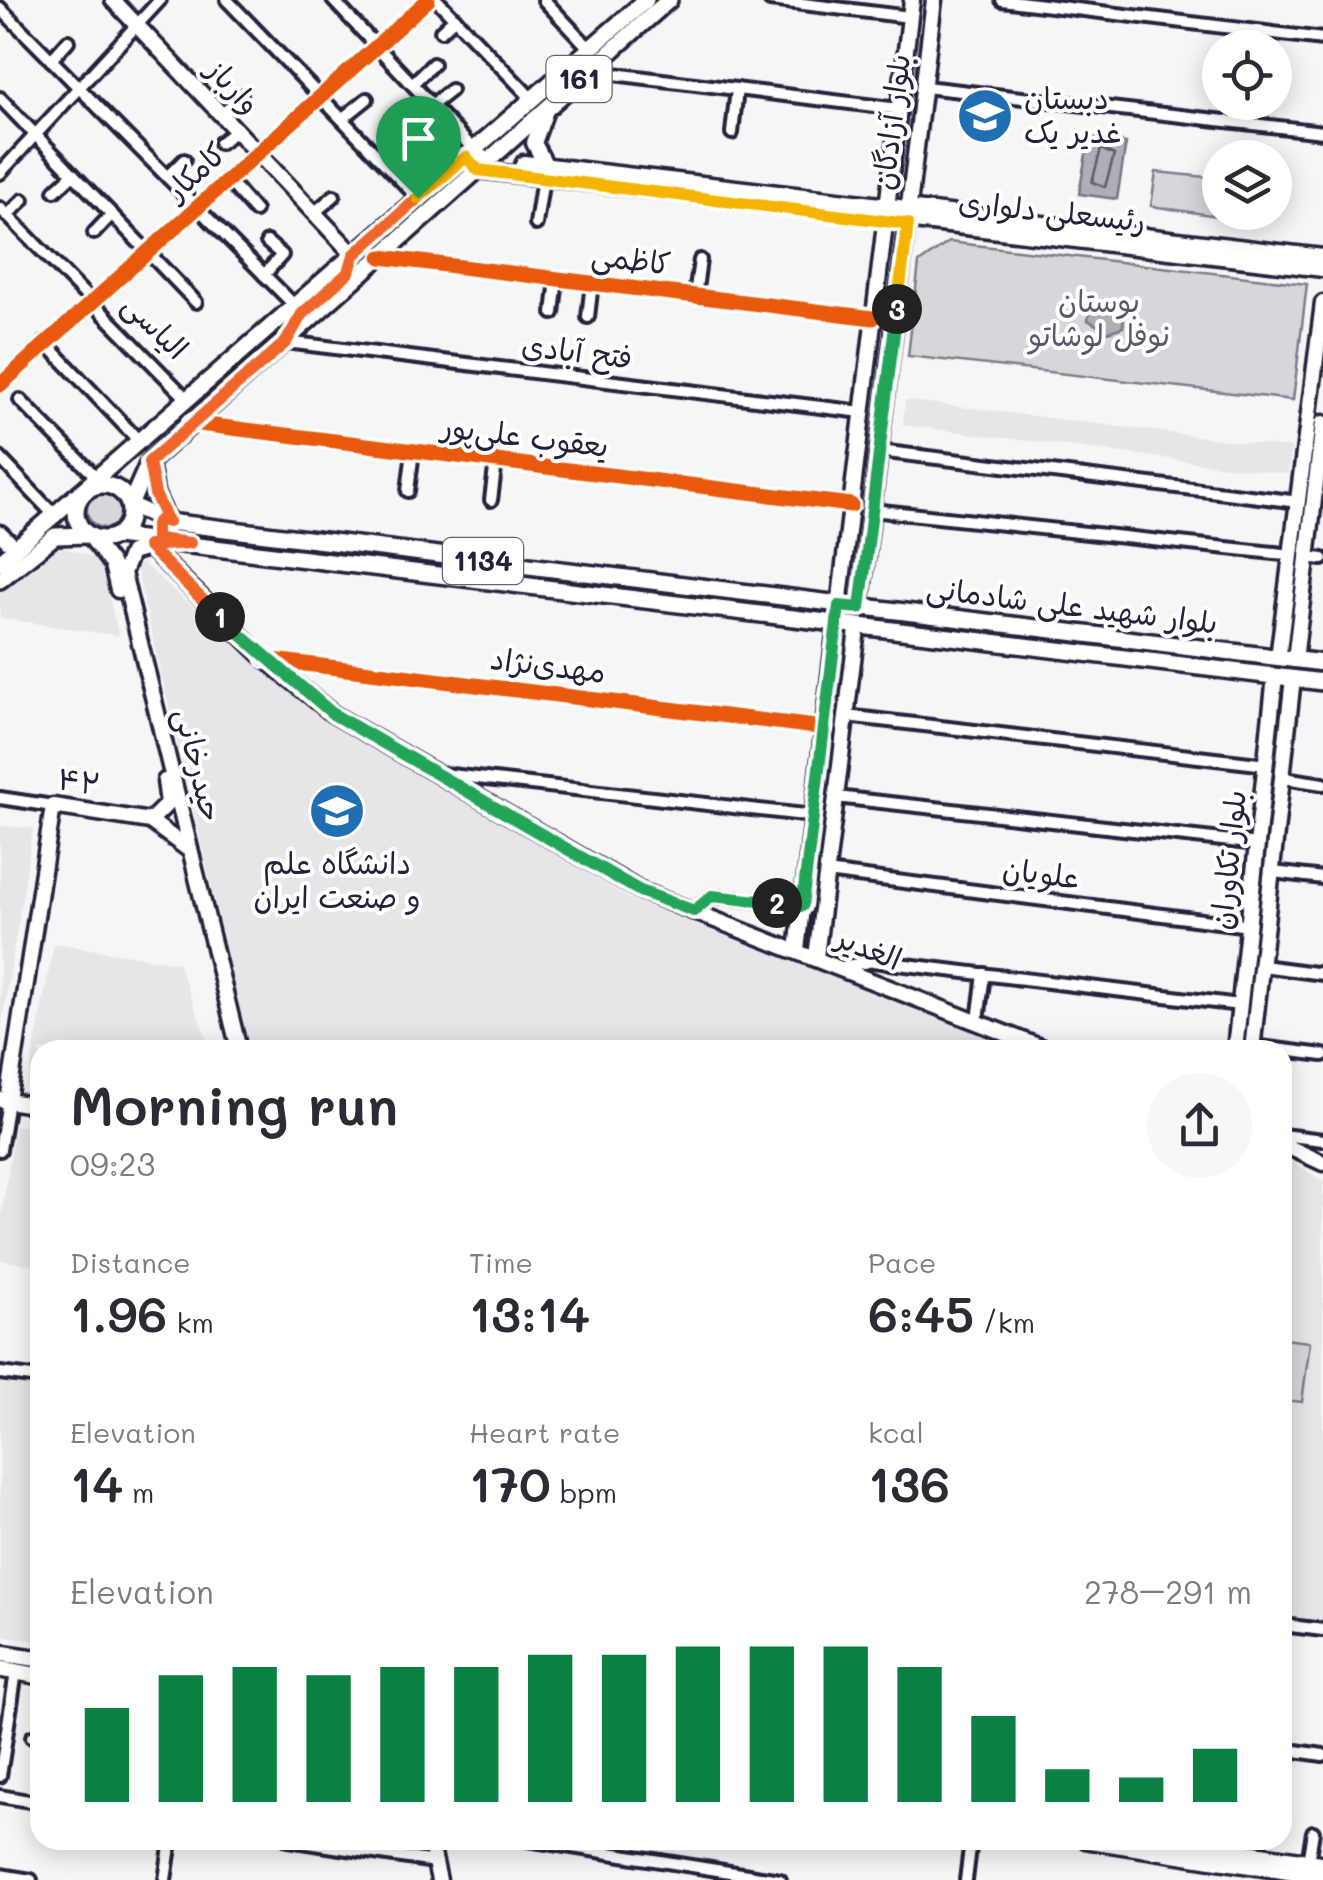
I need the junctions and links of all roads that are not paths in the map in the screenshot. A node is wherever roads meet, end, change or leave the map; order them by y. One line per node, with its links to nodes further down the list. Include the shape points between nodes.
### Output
1 (113, 0): 17 (main road, وارباز)
2 (160, 0): 17 (street)
3 (227, 0): 32 (street)
4 (332, 0): 21 (street)
5 (428, 0): 21 (street, کامکار)
6 (437, 0): 16 (street)
7 (544, 0): 22 (street)
8 (646, 0): 22 (main road, 161)
9 (669, 0): 25 (main road, 161)
10 (770, 0): 15 (street)
11 (912, 0): 15 (main road, بلوار آزادگان)
12 (934, 0): 28 (main road, بلوار آزادگان)
13 (1002, 0): 19 (street)
14 (0, 8): 23 (street)
15 (910, 17): 37 (main road, بلوار آزادگان)
16 (454, 18): 18 (street); 35 (street)
17 (136, 26): 27 (street); 38 (main road, وارباز)
18 (440, 31)
19 (1323, 40)
20 (68, 42): 23 (street)
21 (377, 46): 26 (street); 32 (street, کامکار)
22 (590, 49): 35 (main road, 161)
23 (51, 60): 27 (street)
24 (433, 64): 26 (street)
25 (588, 71): 30 (street); 35 (main road, 161)
26 (412, 84): 36 (street)
27 (79, 88): 43 (street); 52 (street)
28 (925, 88): 41 (street); 64 (main road, بلوار آزادگان)
29 (451, 90): 36 (street)
30 (737, 90): 37 (street); 42 (street)
31 (241, 96): 38 (street)
32 (320, 97): 39 (street); 45 (street, کامکار)
33 (0, 98): 43 (street)
34 (366, 99): 39 (street)
35 (541, 103): 46 (main road, 161); 48 (main road, 161); 49 (main road, via 534,144)
36 (432, 105): 46 (street)
37 (898, 110): 63 (main road, بلوار آزادگان)
38 (222, 115): 40 (main road, وارباز)
39 (342, 119): 56 (street)
40 (236, 131): 44 (street); 45 (main road, وارباز)
41 (1323, 132)
42 (732, 133)
43 (36, 135): 50 (street); 51 (street)
44 (220, 144)
45 (258, 153): 53 (street, کامکار); 61 (main road, وارباز)
46 (470, 154): 48 (main road); 56 (main road, 161)
47 (184, 160): 52 (street)
48 (484, 165): 49 (main road, رئیسعلی دلواری); 70 (main road, 161)
49 (539, 173): 63 (main road, رئیسعلی دلواری); 65 (street)
50 (0, 174)
51 (73, 174): 54 (street); 62 (street)
52 (167, 177): 58 (street)
53 (228, 180): 58 (street, کامکار); 59 (street)
54 (55, 191)
55 (334, 196): 61 (street)
56 (418, 198): 67 (main road, 161)
57 (23, 200): 60 (street)
58 (198, 207): 69 (street, کامکار); 75 (street)
59 (255, 211)
60 (4, 212): 79 (street, الیاسی)
61 (314, 213): 71 (main road, وارباز)
62 (112, 214): 66 (street); 69 (street)
63 (886, 214): 64 (main road, رئیسعلی دلواری); 85 (main road, بلوار آزادگان)
64 (909, 217): 72 (main road, رئیسعلی دلواری); 74 (main road, رئیسعلی دلواری); 96 (main road, بلوار آزادگان)
65 (536, 224)
66 (94, 233)
67 (377, 234): 70 (main road); 71 (main road, 161)
68 (267, 242): 75 (street, via 282,255)
69 (148, 252): 79 (street, کامکار); 80 (street)
70 (386, 253): 76 (street, کاظمی); 87 (main road, 161)
71 (354, 255): 82 (main road, 161); 87 (main road, via 349,272 302,314)
72 (1323, 257)
73 (700, 260): 78 (street)
74 (1323, 269)
75 (264, 274): 82 (street)
76 (557, 279): 77 (street, کاظمی); 83 (street)
77 (592, 283): 78 (street, کاظمی); 84 (street)
78 (696, 296): 85 (street, کاظمی)
79 (92, 302): 86 (street, کامکار); 89 (street, الیاسی)
80 (196, 302)
81 (1323, 304): 105 (main road)
82 (295, 306): 89 (main road, 161)
83 (553, 313)
84 (588, 317)
85 (873, 318): 91 (main road, بلوار آزادگان)
86 (46, 342): 88 (street, کامکار); 94 (street)
87 (286, 342): 91 (street, فتح آبادی); 93 (main road, 161)
88 (0, 384)
89 (186, 399): 94 (main road, 161)
90 (20, 400): 101 (street)
91 (862, 412): 107 (main road, بلوار آزادگان)
92 (1323, 422): 100 (main road)
93 (191, 424): 95 (street, یعقوب علی‌پور); 99 (main road, 161)
94 (139, 442): 101 (main road, 161)
95 (414, 451): 98 (street, یعقوب علی‌پور); 102 (street)
96 (879, 451): 105 (street); 108 (main road, بلوار آزادگان)
97 (0, 458): 109 (street)
98 (496, 461): 104 (street); 107 (street, یعقوب علی‌پور)
99 (149, 462): 106 (main road, 161); 110 (main road)
100 (1320, 464): 117 (main road)
101 (98, 479): 103 (main road, 161)
102 (408, 491)
103 (84, 492): 106 (main road, via 111,485); 109 (main road, 161); 112 (main road, via 76,515)
104 (491, 500)
105 (1299, 502): 117 (main road)
106 (130, 505): 110 (main road, 1134); 113 (main road, via 130,520)
107 (851, 505): 122 (main road, بلوار آزادگان)
108 (872, 510): 117 (street); 123 (main road, بلوار آزادگان)
109 (56, 517): 116 (main road, 161)
110 (164, 521): 114 (main road, via 154,528); 122 (main road, 1134)
111 (0, 533): 116 (main road)
112 (89, 535): 113 (main road); 121 (main road, via 54,536); 142 (main road, حیدرخانی, via 112,565 168,794 165,810)
113 (116, 536): 114 (main road, 1134)
114 (152, 543): 115 (main road, 1134); 120 (main road, الغدیر); 144 (main road, حیدرخانی, via 131,553 124,572)
115 (183, 544): 120 (main road); 124 (main road, 1134)
116 (16, 549): 119 (main road, 161)
117 (1300, 556): 118 (street); 127 (main road)
118 (1323, 559)
119 (0, 562)
120 (172, 572): 126 (main road, الغدیر)
121 (0, 580)
122 (839, 606): 123 (main road, 1134); 124 (main road)
123 (860, 608): 125 (main road); 127 (main road, بلوار شهید علی شادمانی / 1134)
124 (836, 626): 125 (main road, 1134); 133 (main road)
125 (857, 629): 129 (main road, بلوار شهید علی شادمانی / 1134); 132 (main road)
126 (265, 659): 133 (street, مهدی‌نژاد); 135 (main road, الغدیر, via 333,714)
127 (1286, 659): 128 (main road, بلوار شهید علی شادمانی / 1134); 129 (main road); 130 (main road)
128 (1323, 663)
129 (1276, 676): 130 (main road, 1134); 134 (main road, بلوار تکاوران)
130 (1293, 678): 131 (main road, 1134); 136 (main road, بلوار تکاوران)
131 (1323, 682)
132 (846, 716): 134 (street); 138 (main road)
133 (824, 728): 141 (main road)
134 (1268, 766): 143 (main road, بلوار تکاوران)
135 (437, 774): 141 (street); 149 (main road, الغدیر, via 640,891)
136 (1284, 778): 137 (street); 146 (main road, بلوار تکاوران)
137 (1323, 784)
138 (836, 797): 143 (street); 145 (main road)
139 (0, 798): 140 (street, ۴۲)
140 (53, 806): 142 (main road, ۴۲); 165 (main road)
141 (813, 816): 148 (main road)
142 (150, 820): 144 (main road)
143 (1258, 844): 150 (main road, بلوار تکاوران)
144 (191, 851): 159 (main road, حیدرخانی)
145 (826, 872): 150 (street, علویان); 152 (main road)
146 (1273, 872): 147 (street); 153 (main road, بلوار تکاوران)
147 (1323, 878)
148 (802, 906): 149 (street, via 712,896); 151 (main road)
149 (694, 911): 151 (main road, الغدیر)
150 (1249, 926): 157 (main road, بلوار تکاوران)
151 (797, 950): 152 (main road, الغدیر)
152 (816, 957): 154 (main road, الغدیر)
153 (1262, 966): 156 (street); 162 (main road, بلوار تکاوران)
154 (842, 968): 155 (street, via 873,961); 160 (main road, الغدیر)
155 (984, 974): 157 (street); 158 (street)
156 (1323, 974)
157 (1240, 1005): 161 (main road, بلوار تکاوران)
158 (979, 1013)
159 (237, 1040)
160 (1023, 1040)
161 (1236, 1040)
162 (1253, 1040)
163 (1292, 1051): 164 (street)
164 (1323, 1054)
165 (12, 1075): 166 (main road); 167 (main road, via 15,1090)
166 (4, 1100): 168 (main road); 172 (street)
167 (30, 1101)
168 (30, 1104)
169 (1292, 1136): 170 (street)
170 (1323, 1140)
171 (1292, 1149): 173 (main road)
172 (0, 1150)
173 (1323, 1163)
174 (0, 1373): 175 (street)
175 (30, 1377)
176 (1292, 1626): 177 (street)
177 (1323, 1630)
178 (0, 1653): 179 (main road)
179 (30, 1658)
180 (8, 1670): 183 (street)
181 (1292, 1750): 182 (street)
182 (1323, 1755)
183 (0, 1776)
184 (0, 1796): 185 (street)
185 (30, 1800)
186 (1313, 1832): 195 (street)
187 (170, 1850): 199 (street)
188 (355, 1850): 194 (street)
189 (432, 1850): 194 (main road)
190 (591, 1850): 201 (street)
191 (970, 1850): 202 (street)
192 (1151, 1850): 197 (main road)
193 (1231, 1850): 195 (main road)
194 (435, 1862): 200 (main road)
195 (1315, 1863)
196 (0, 1876): 198 (street)
197 (1323, 1877)
198 (31, 1880)
199 (165, 1880)
200 (439, 1880)
201 (780, 1880)
202 (966, 1880)

